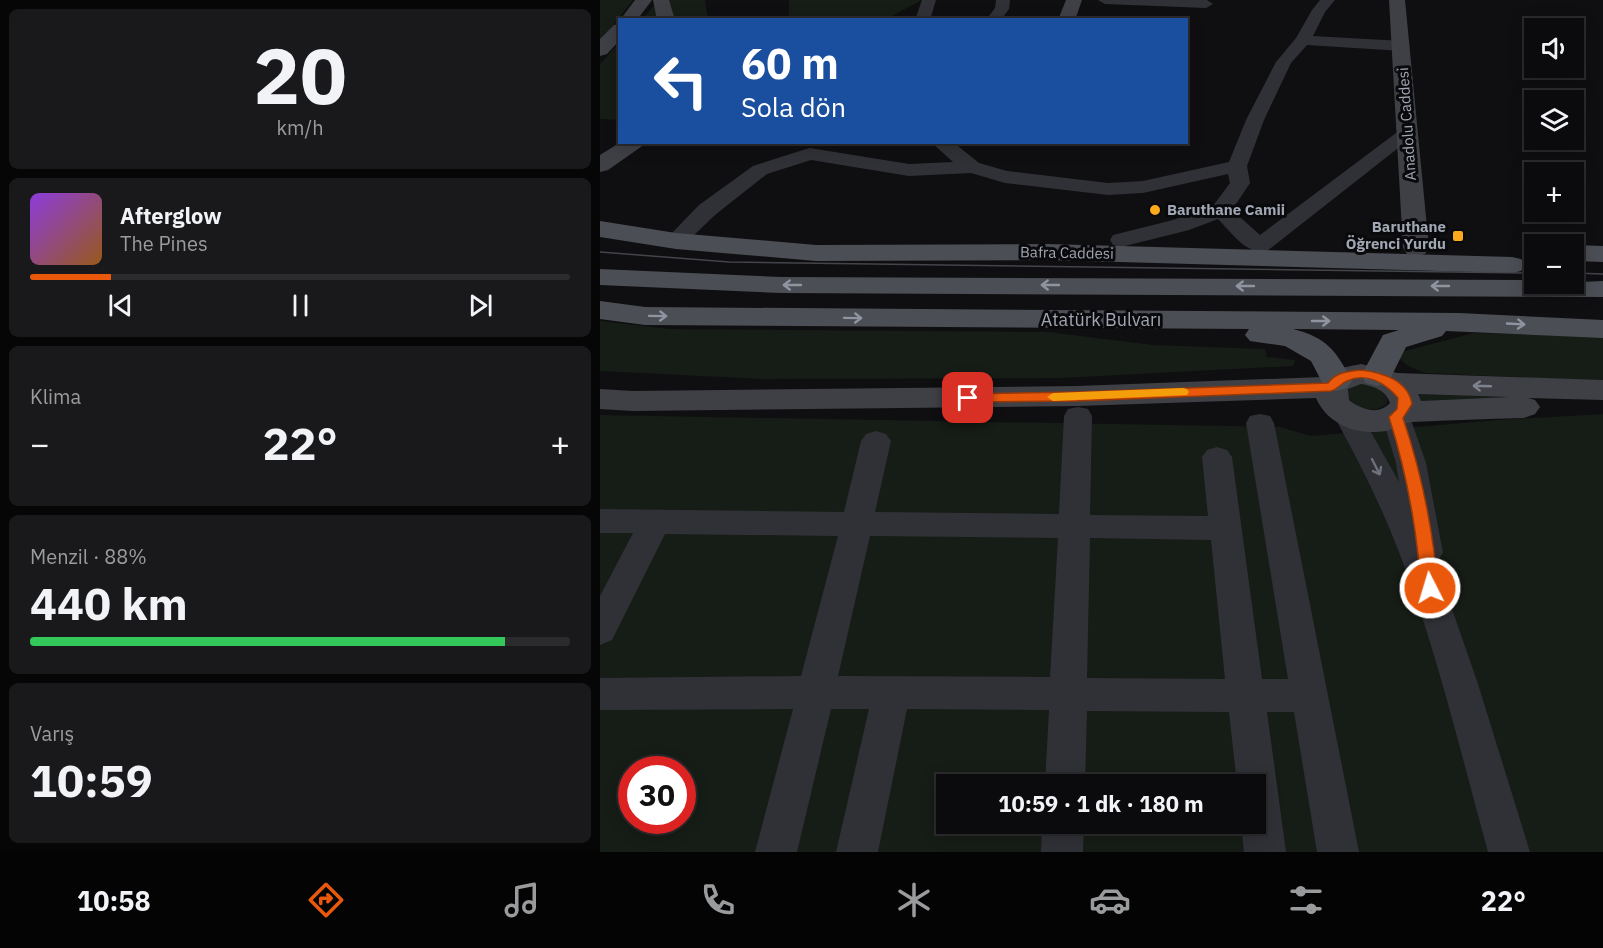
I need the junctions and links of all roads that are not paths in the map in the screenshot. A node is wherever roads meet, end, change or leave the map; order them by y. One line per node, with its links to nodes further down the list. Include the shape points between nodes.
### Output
1 (644, 0): 10 (main road)
2 (661, 0): 11 (main road)
3 (929, 0): 12 (street)
4 (1003, 0): 13 (street)
5 (1074, 0): 14 (main road)
6 (1105, 0): 9 (street)
7 (1328, 0): 17 (street)
8 (1398, 0): 18 (main road, Anadolu Caddesi)
9 (1208, 2): 15 (street)
10 (630, 18)
11 (666, 18)
12 (923, 18)
13 (995, 18)
14 (1067, 18)
15 (1193, 19)
16 (618, 31): 19 (main road)
17 (1303, 39): 18 (street); 24 (street, via 1284,62)
18 (1402, 46): 20 (main road, Anadolu Caddesi)
19 (600, 50)
20 (1407, 134): 31 (street); 32 (main road, Anadolu Caddesi)
21 (635, 144): 23 (main road)
22 (943, 144): 25 (street)
23 (600, 165)
24 (1237, 166): 25 (street, via 1143,187 1108,189 1005,177); 26 (street, via 1240,183)
25 (972, 167): 29 (street, via 909,170 810,154 760,170)
26 (1221, 211): 30 (street); 31 (street)
27 (600, 223): 29 (main road, Bafra Caddesi)
28 (600, 229): 36 (main road, Bafra Caddesi, via 676,241 816,253 1060,252)
29 (682, 233): 30 (main road, Bafra Caddesi, via 819,244)
30 (1121, 240): 31 (main road, Bafra Caddesi)
31 (1260, 246): 32 (main road, Bafra Caddesi)
32 (1416, 248): 33 (main road, Bafra Caddesi)
33 (1524, 252)
34 (1584, 253): 35 (main road)
35 (1603, 254)
36 (1524, 266)
37 (1584, 267): 38 (main road)
38 (1603, 268)
39 (600, 277): 40 (main road, Atatürk Bulvarı, one-way to 39, via 782,285)
40 (1603, 289)
41 (600, 310): 42 (main road, Atatürk Bulvarı, one-way to 42, via 645,316)
42 (1073, 320): 43 (main road, Atatürk Bulvarı, one-way to 43); 45 (main road, via 1292,338 1323,355)
43 (1459, 322): 44 (main road, Atatürk Bulvarı, one-way to 44); 47 (main road, via 1394,341)
44 (1603, 329)
45 (1334, 384): 47 (main road, via 1347,376 1362,374); 48 (main road, via 1077,396); 51 (main road, via 1332,402)
46 (1603, 390): 47 (main road, one-way to 47)
47 (1392, 397): 49 (main road); 51 (main road, via 1373,422); 60 (street, via 1411,463 1426,541)
48 (600, 399)
49 (1603, 404)
50 (1078, 416): 58 (street)
51 (1348, 416): 60 (street, one-way to 60, via 1397,508)
52 (1260, 423): 66 (street)
53 (876, 441): 57 (street)
54 (1217, 457): 59 (street)
55 (600, 521): 56 (street)
56 (655, 522): 57 (street); 61 (street)
57 (858, 525): 58 (street); 62 (street)
58 (1074, 526): 59 (street); 65 (street)
59 (1226, 528): 67 (street)
60 (1430, 588): 75 (street)
61 (600, 630)
62 (814, 692): 63 (street); 64 (street); 70 (street)
63 (891, 693): 65 (street); 71 (street)
64 (600, 694)
65 (1070, 694): 67 (street); 68 (street)
66 (1309, 696): 67 (street); 74 (street)
67 (1248, 698): 73 (street)
68 (1066, 774)
69 (1063, 834): 72 (street)
70 (776, 852)
71 (857, 852)
72 (1062, 852)
73 (1265, 852)
74 (1338, 852)
75 (1509, 852)

